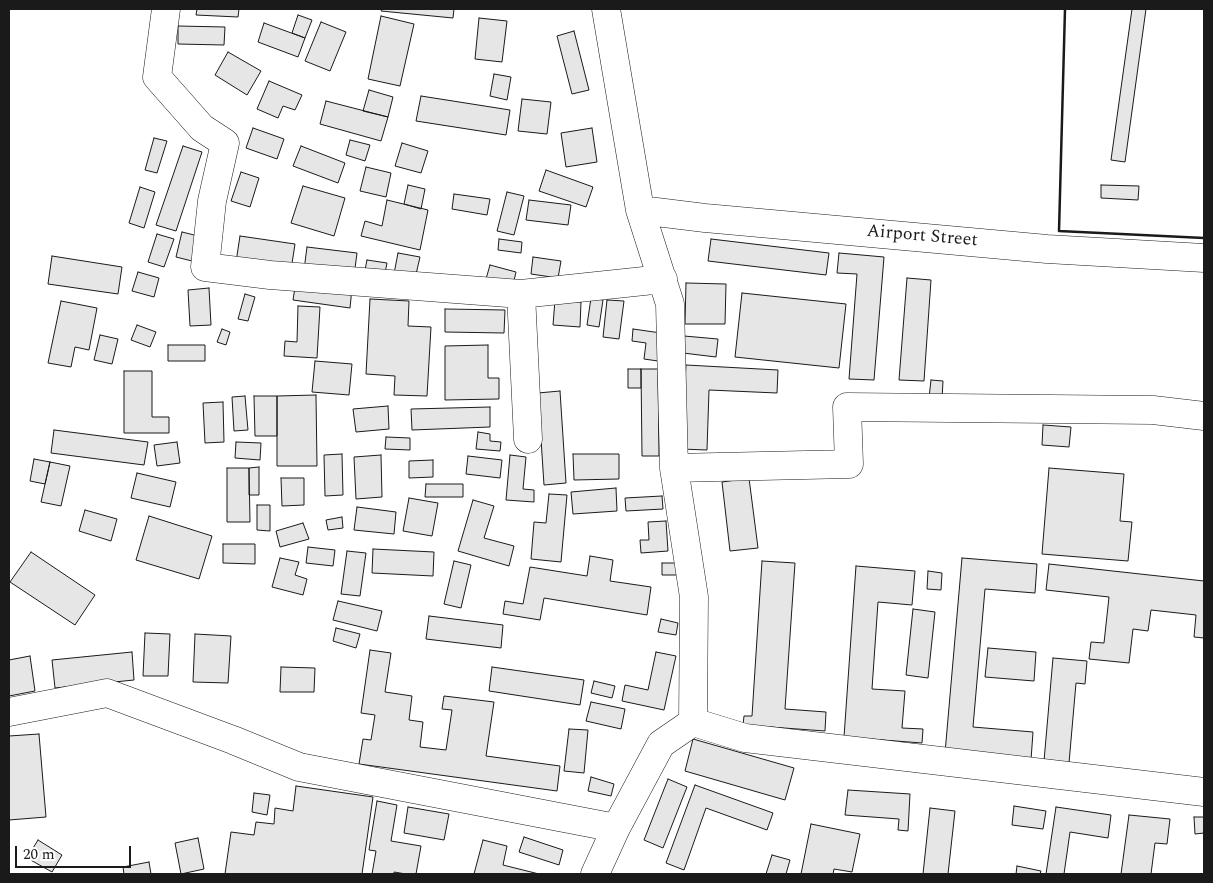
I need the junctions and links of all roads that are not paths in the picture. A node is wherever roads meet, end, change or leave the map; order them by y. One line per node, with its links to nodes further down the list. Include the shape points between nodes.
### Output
1 (166, 9): 6 (street, via 158,77 202,128 224,143 212,201 205,267)
2 (606, 9): 3 (street)
3 (640, 210): 4 (street, Airport Street, via 1047,249); 5 (street)
4 (1204, 258)
5 (663, 279): 6 (street); 9 (street, via 670,304)
6 (521, 294): 8 (street)
7 (1204, 416): 9 (street, via 1154,410 847,407 849,464)
8 (528, 439)
9 (674, 468): 11 (street, via 694,597)
10 (9, 712): 13 (street, via 107,693 299,768)
11 (693, 722): 12 (street, via 745,738); 13 (street, via 661,744)
12 (1204, 792)
13 (616, 828): 14 (street)
14 (595, 874)

